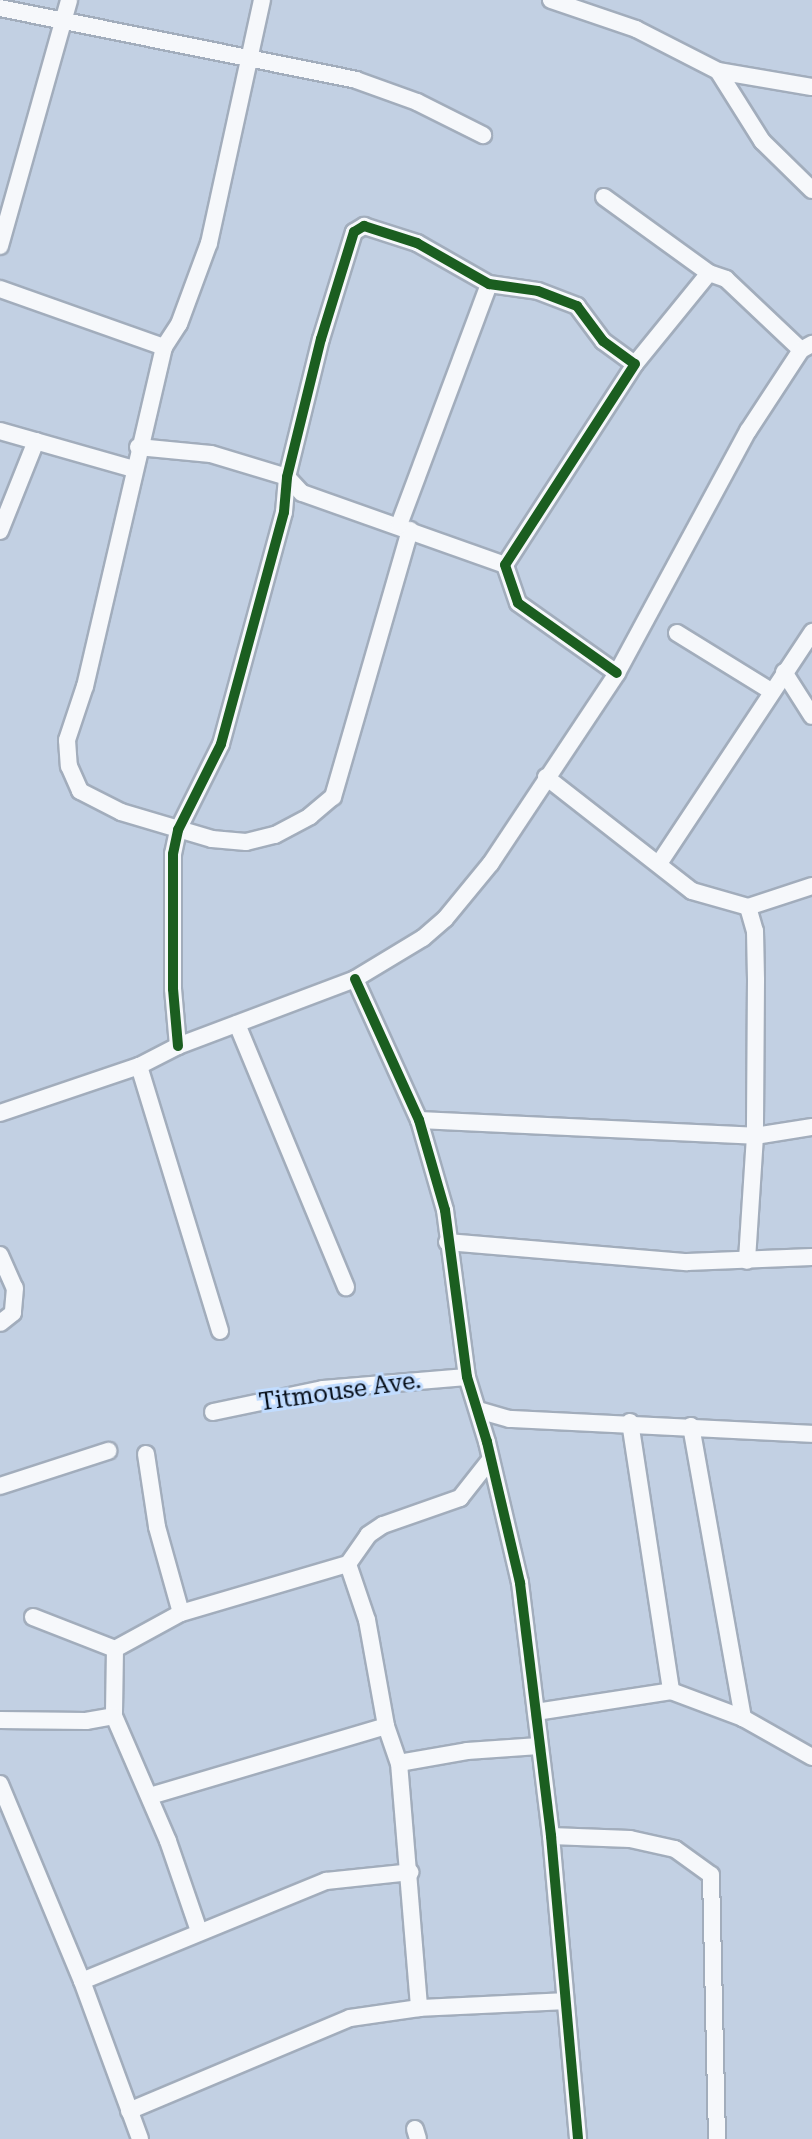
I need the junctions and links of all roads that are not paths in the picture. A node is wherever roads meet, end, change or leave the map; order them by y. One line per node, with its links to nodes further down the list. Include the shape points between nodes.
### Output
1 (69, 0): 6 (street)
2 (262, 0): 7 (street)
3 (551, 0): 5 (street)
4 (0, 8): 6 (street)
5 (601, 8): 8 (street)
6 (64, 21): 7 (street); 13 (street)
7 (252, 60): 10 (street, via 356,80 417,102); 17 (street, via 209,243 179,324)
8 (718, 71): 9 (street); 11 (street, via 762,141)
9 (812, 88)
10 (483, 135)
11 (812, 190)
12 (604, 197): 14 (street)
13 (0, 246)
14 (709, 273): 18 (street, via 726,279); 19 (street)
15 (489, 284): 19 (street, via 538,291 576,306 603,341); 24 (street, via 396,233 364,226 354,232 321,339); 25 (street)
16 (0, 289): 17 (street)
17 (164, 347): 22 (street)
18 (806, 347): 31 (street, via 713,491)
19 (635, 364): 27 (street)
20 (0, 431): 21 (street)
21 (36, 441): 23 (street); 26 (street)
22 (138, 447): 23 (street); 24 (street, via 211,454)
23 (133, 469): 35 (street, via 85,686 67,740 69,766 80,791 97,802)
24 (287, 477): 25 (street, via 302,493); 35 (street, via 284,512 221,744)
25 (405, 527): 27 (street); 35 (street, via 333,797 275,835 246,842)
26 (0, 531)
27 (505, 565): 31 (street, via 518,603)
28 (812, 632): 30 (street)
29 (677, 633): 32 (street)
30 (784, 672): 32 (street); 33 (street)
31 (617, 673): 34 (street)
32 (771, 691): 36 (street)
33 (812, 716)
34 (546, 777): 36 (street); 39 (street, via 491,863 445,919 423,938)
35 (178, 830): 41 (street, via 172,922)
36 (660, 862): 38 (street, via 692,891)
37 (812, 886): 38 (street)
38 (748, 907): 46 (street, via 755,931)
39 (355, 979): 40 (street); 44 (street)
40 (237, 1024): 41 (street); 51 (street)
41 (178, 1046): 42 (street)
42 (139, 1066): 43 (street); 53 (street)
43 (0, 1113)
44 (419, 1120): 46 (street); 47 (street, via 445,1210)
45 (812, 1127): 46 (street)
46 (755, 1136): 50 (street)
47 (447, 1242): 50 (street, via 577,1256); 54 (street)
48 (0, 1255): 52 (street, via 15,1288 13,1313)
49 (812, 1257): 50 (street)
50 (747, 1261)
51 (346, 1287)
52 (0, 1323)
53 (220, 1331)
54 (467, 1377): 55 (street); 56 (street, Titmouse Ave., via 323,1389)
55 (478, 1410): 57 (street); 61 (street)
56 (213, 1412)
57 (510, 1419): 58 (street); 61 (street)
58 (630, 1422): 59 (street); 70 (street)
59 (691, 1426): 60 (street); 73 (street)
60 (812, 1434)
61 (487, 1442): 64 (street)
62 (108, 1451): 65 (street)
63 (146, 1454): 67 (street, via 157,1527)
64 (490, 1460): 66 (street, via 460,1498 383,1525 368,1535); 71 (street, via 520,1583)
65 (0, 1486)
66 (348, 1564): 67 (street); 75 (street, via 367,1620)
67 (181, 1613): 69 (street)
68 (33, 1617): 69 (street)
69 (115, 1650): 72 (street)
70 (671, 1691): 71 (street); 73 (street)
71 (536, 1712): 76 (street)
72 (114, 1716): 74 (street, via 86,1721); 80 (street)
73 (743, 1718): 77 (street)
74 (0, 1720)
75 (386, 1726): 78 (street); 80 (street)
76 (539, 1746): 78 (street, via 467,1751); 81 (street)
77 (812, 1757)
78 (399, 1763): 82 (street)
79 (0, 1784): 84 (street)
80 (150, 1796): 83 (street)
81 (551, 1836): 85 (street); 90 (street, via 630,1839 675,1849 711,1875)
82 (411, 1872): 83 (street, via 326,1881); 86 (street)
83 (199, 1931): 84 (street)
84 (82, 1981): 87 (street)
85 (565, 2001): 86 (street); 89 (street)
86 (419, 2008): 87 (street, via 350,2018)
87 (129, 2111): 88 (street)
88 (140, 2139)
89 (578, 2139)
90 (717, 2139)

